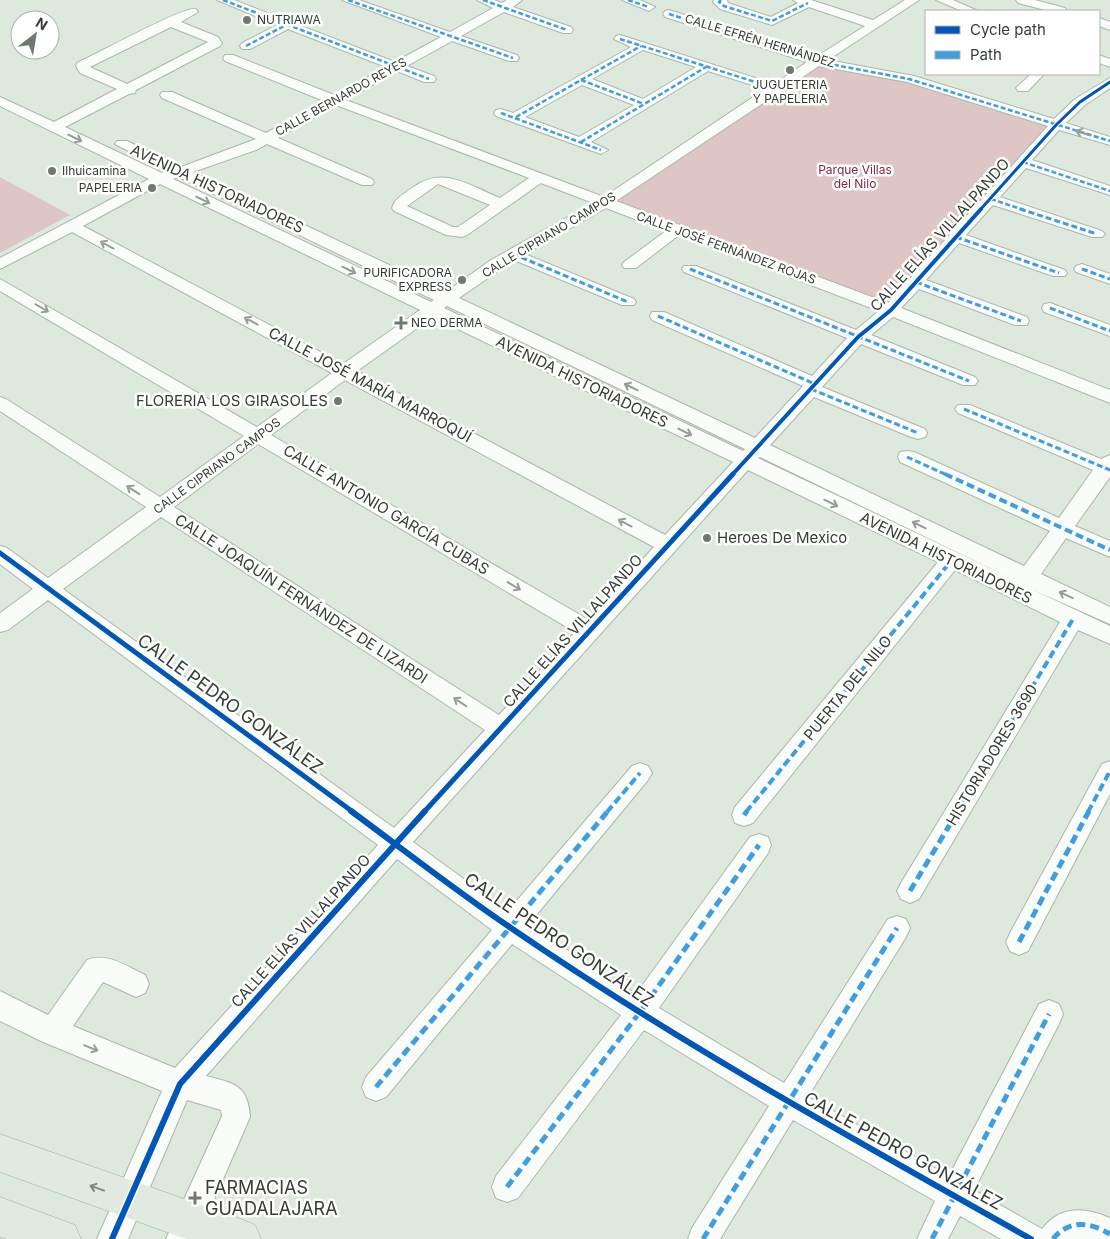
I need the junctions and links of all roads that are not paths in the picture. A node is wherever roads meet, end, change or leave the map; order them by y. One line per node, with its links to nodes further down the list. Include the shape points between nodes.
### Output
1 (223, 0): 17 (street)
2 (348, 0): 20 (street)
3 (483, 0): 10 (street)
4 (516, 0): 10 (street, CALLE BERNARDO REYES)
5 (628, 0): 11 (street)
6 (1022, 0): 13 (street)
7 (721, 2): 8 (street, via 772,22)
8 (804, 2): 18 (street)
9 (928, 4): 12 (street); 18 (street, CALLE CIPRIANO CAMPOS)
10 (503, 7): 19 (street); 20 (street, CALLE BERNARDO REYES)
11 (649, 7)
12 (966, 10)
13 (1057, 10)
14 (192, 12): 16 (street)
15 (669, 14): 26 (street, CALLE EFRÉN HERNÁNDEZ)
16 (170, 22): 36 (street, via 216,43); 36 (street, via 82,66)
17 (286, 25): 22 (street); 28 (street)
18 (875, 25): 26 (street, CALLE CIPRIANO CAMPOS)
19 (567, 30)
20 (450, 36): 25 (street); 28 (street, CALLE BERNARDO REYES)
21 (620, 39): 23 (street)
22 (246, 46)
23 (641, 46): 27 (street); 31 (street)
24 (229, 58): 38 (street, CALLE JOSÉ FERNÁNDEZ ROJAS)
25 (512, 58)
26 (819, 62): 34 (street, CALLE CIPRIANO CAMPOS); 44 (street, CALLE EFRÉN HERNÁNDEZ, via 909,79)
27 (706, 66): 34 (street); 40 (street)
28 (396, 67): 30 (street); 38 (street, CALLE BERNARDO REYES)
29 (1037, 75): 35 (street)
30 (429, 79)
31 (581, 80): 40 (street); 42 (street)
32 (1110, 82): 44 (street, CALLE ELÍAS VILLALPANDO, via 1080,102)
33 (0, 87): 43 (street, AVENIDA HISTORIADORES)
34 (774, 88): 57 (street, CALLE CIPRIANO CAMPOS)
35 (1023, 88)
36 (130, 90): 43 (street)
37 (167, 95): 46 (street)
38 (334, 100): 46 (street, CALLE BERNARDO REYES); 52 (street, CALLE JOSÉ FERNÁNDEZ ROJAS)
39 (0, 101): 45 (street, AVENIDA HISTORIADORES)
40 (644, 104): 48 (street)
41 (501, 113): 42 (street)
42 (516, 117): 48 (street)
43 (70, 120): 45 (street); 51 (street, AVENIDA HISTORIADORES)
44 (1057, 124): 47 (street, CALLE EFRÉN HERNÁNDEZ, one-way to 44); 50 (street, CALLE ELÍAS VILLALPANDO)
45 (54, 127): 53 (street, AVENIDA HISTORIADORES, one-way to 53)
46 (266, 139): 51 (street, CALLE BERNARDO REYES); 54 (street)
47 (1110, 141)
48 (581, 142): 49 (street)
49 (601, 150)
50 (1023, 162): 55 (street); 56 (street, CALLE ELÍAS VILLALPANDO)
51 (181, 172): 53 (street, CALLE BERNARDO REYES); 72 (street, AVENIDA HISTORIADORES)
52 (540, 178): 57 (street, CALLE JOSÉ FERNÁNDEZ ROJAS); 58 (street)
53 (159, 179): 59 (street, CALLE BERNARDO REYES); 75 (street, AVENIDA HISTORIADORES, one-way to 75)
54 (367, 182)
55 (1110, 191)
56 (991, 199): 61 (street); 62 (street, CALLE ELÍAS VILLALPANDO)
57 (604, 203): 60 (street, CALLE JOSÉ FERNÁNDEZ ROJAS); 63 (street, CALLE CIPRIANO CAMPOS)
58 (500, 204): 58 (street, via 462,232 430,223 399,208 401,202 438,180)
59 (72, 226): 64 (street, CALLE BERNARDO REYES); 81 (street, CALLE JOSÉ MARÍA MARROQUÍ, one-way to 59)
60 (678, 229): 65 (street); 76 (street, CALLE JOSÉ FERNÁNDEZ ROJAS)
61 (1097, 234)
62 (956, 237): 68 (street); 70 (street, CALLE ELÍAS VILLALPANDO)
63 (513, 254): 72 (street, CALLE CIPRIANO CAMPOS); 73 (street)
64 (0, 264)
65 (630, 265)
66 (690, 269): 80 (street)
67 (1082, 269): 69 (street)
68 (1059, 273)
69 (1110, 279)
70 (916, 282): 76 (street, CALLE ELÍAS VILLALPANDO); 78 (street)
71 (0, 284): 88 (street, CALLE ANTONIO GARCÍA CUBAS, one-way to 88)
72 (448, 298): 75 (street, CALLE CIPRIANO CAMPOS); 89 (street, AVENIDA HISTORIADORES, one-way to 72)
73 (628, 302)
74 (1050, 308): 79 (street)
75 (431, 310): 81 (street, CALLE CIPRIANO CAMPOS); 89 (street, AVENIDA HISTORIADORES, one-way to 89)
76 (891, 310): 80 (street, CALLE ELÍAS VILLALPANDO); 84 (street, CALLE JOSÉ FERNÁNDEZ ROJAS)
77 (658, 316): 83 (street)
78 (1021, 320)
79 (1110, 330)
80 (858, 337): 82 (street); 83 (street, CALLE ELÍAS VILLALPANDO)
81 (345, 372): 88 (street, CALLE CIPRIANO CAMPOS); 94 (street, CALLE JOSÉ MARÍA MARROQUÍ, one-way to 81)
82 (968, 381)
83 (813, 386): 87 (street); 89 (street, CALLE ELÍAS VILLALPANDO)
84 (1110, 397)
85 (0, 403): 92 (street, CALLE JOAQUÍN FERNÁNDEZ DE LIZARDI, one-way to 85)
86 (964, 409): 91 (street)
87 (918, 433)
88 (258, 435): 92 (street, CALLE CIPRIANO CAMPOS); 103 (street, CALLE ANTONIO GARCÍA CUBAS, one-way to 103)
89 (751, 455): 94 (street, CALLE ELÍAS VILLALPANDO); 97 (street, AVENIDA HISTORIADORES, one-way to 97); 98 (street, AVENIDA HISTORIADORES, one-way to 89)
90 (907, 457): 93 (street)
91 (1108, 466): 93 (street)
92 (160, 507): 99 (street, CALLE CIPRIANO CAMPOS); 105 (street, CALLE JOAQUÍN FERNÁNDEZ DE LIZARDI, one-way to 92)
93 (1063, 528): 95 (street); 98 (street)
94 (668, 546): 103 (street, CALLE ELÍAS VILLALPANDO)
95 (1110, 550)
96 (0, 553): 99 (street, CALLE PEDRO GONZÁLEZ)
97 (951, 561): 98 (street, AVENIDA HISTORIADORES); 108 (street, PUERTA DEL NILO)
98 (1022, 585): 100 (street, AVENIDA HISTORIADORES, one-way to 98); 101 (street, AVENIDA HISTORIADORES)
99 (49, 589): 102 (street, CALLE CIPRIANO CAMPOS); 109 (street, CALLE PEDRO GONZÁLEZ)
100 (1110, 616)
101 (1073, 619): 104 (street, AVENIDA HISTORIADORES); 111 (street, HISTORIADORES 3690)
102 (0, 624)
103 (590, 631): 105 (street, CALLE ELÍAS VILLALPANDO)
104 (1110, 636)
105 (501, 728): 109 (street, CALLE ELÍAS VILLALPANDO)
106 (1110, 771): 114 (street)
107 (640, 773): 112 (street)
108 (744, 815)
109 (396, 843): 112 (street, CALLE PEDRO GONZÁLEZ); 120 (street, CALLE ELÍAS VILLALPANDO)
110 (759, 845): 117 (street)
111 (910, 891)
112 (510, 928): 117 (street, CALLE PEDRO GONZÁLEZ); 121 (street)
113 (897, 928): 122 (street)
114 (1019, 942)
115 (136, 984): 119 (street, via 104,969 96,969)
116 (0, 1004): 119 (street)
117 (640, 1012): 122 (street, CALLE PEDRO GONZÁLEZ); 124 (street)
118 (1049, 1014): 125 (street)
119 (54, 1032): 120 (street, one-way to 120)
120 (180, 1084): 126 (street, CALLE ELÍAS VILLALPANDO); 128 (street, via 226,1095 235,1103 236,1110 236,1117)
121 (376, 1087)
122 (789, 1102): 125 (street, CALLE PEDRO GONZÁLEZ); 133 (street)
123 (0, 1154): 126 (main road, one-way to 123)
124 (507, 1187)
125 (955, 1196): 134 (street); 135 (street, CALLE PEDRO GONZÁLEZ)
126 (129, 1199): 128 (main road); 132 (street, CALLE ELÍAS VILLALPANDO)
127 (0, 1217): 131 (main road)
128 (185, 1230): 130 (main road)
129 (1110, 1234): 136 (street, via 1098,1226 1076,1223 1058,1231)
130 (237, 1238)
131 (61, 1239)
132 (112, 1239)
133 (703, 1239)
134 (932, 1239)
135 (1031, 1239)
136 (1054, 1239)

